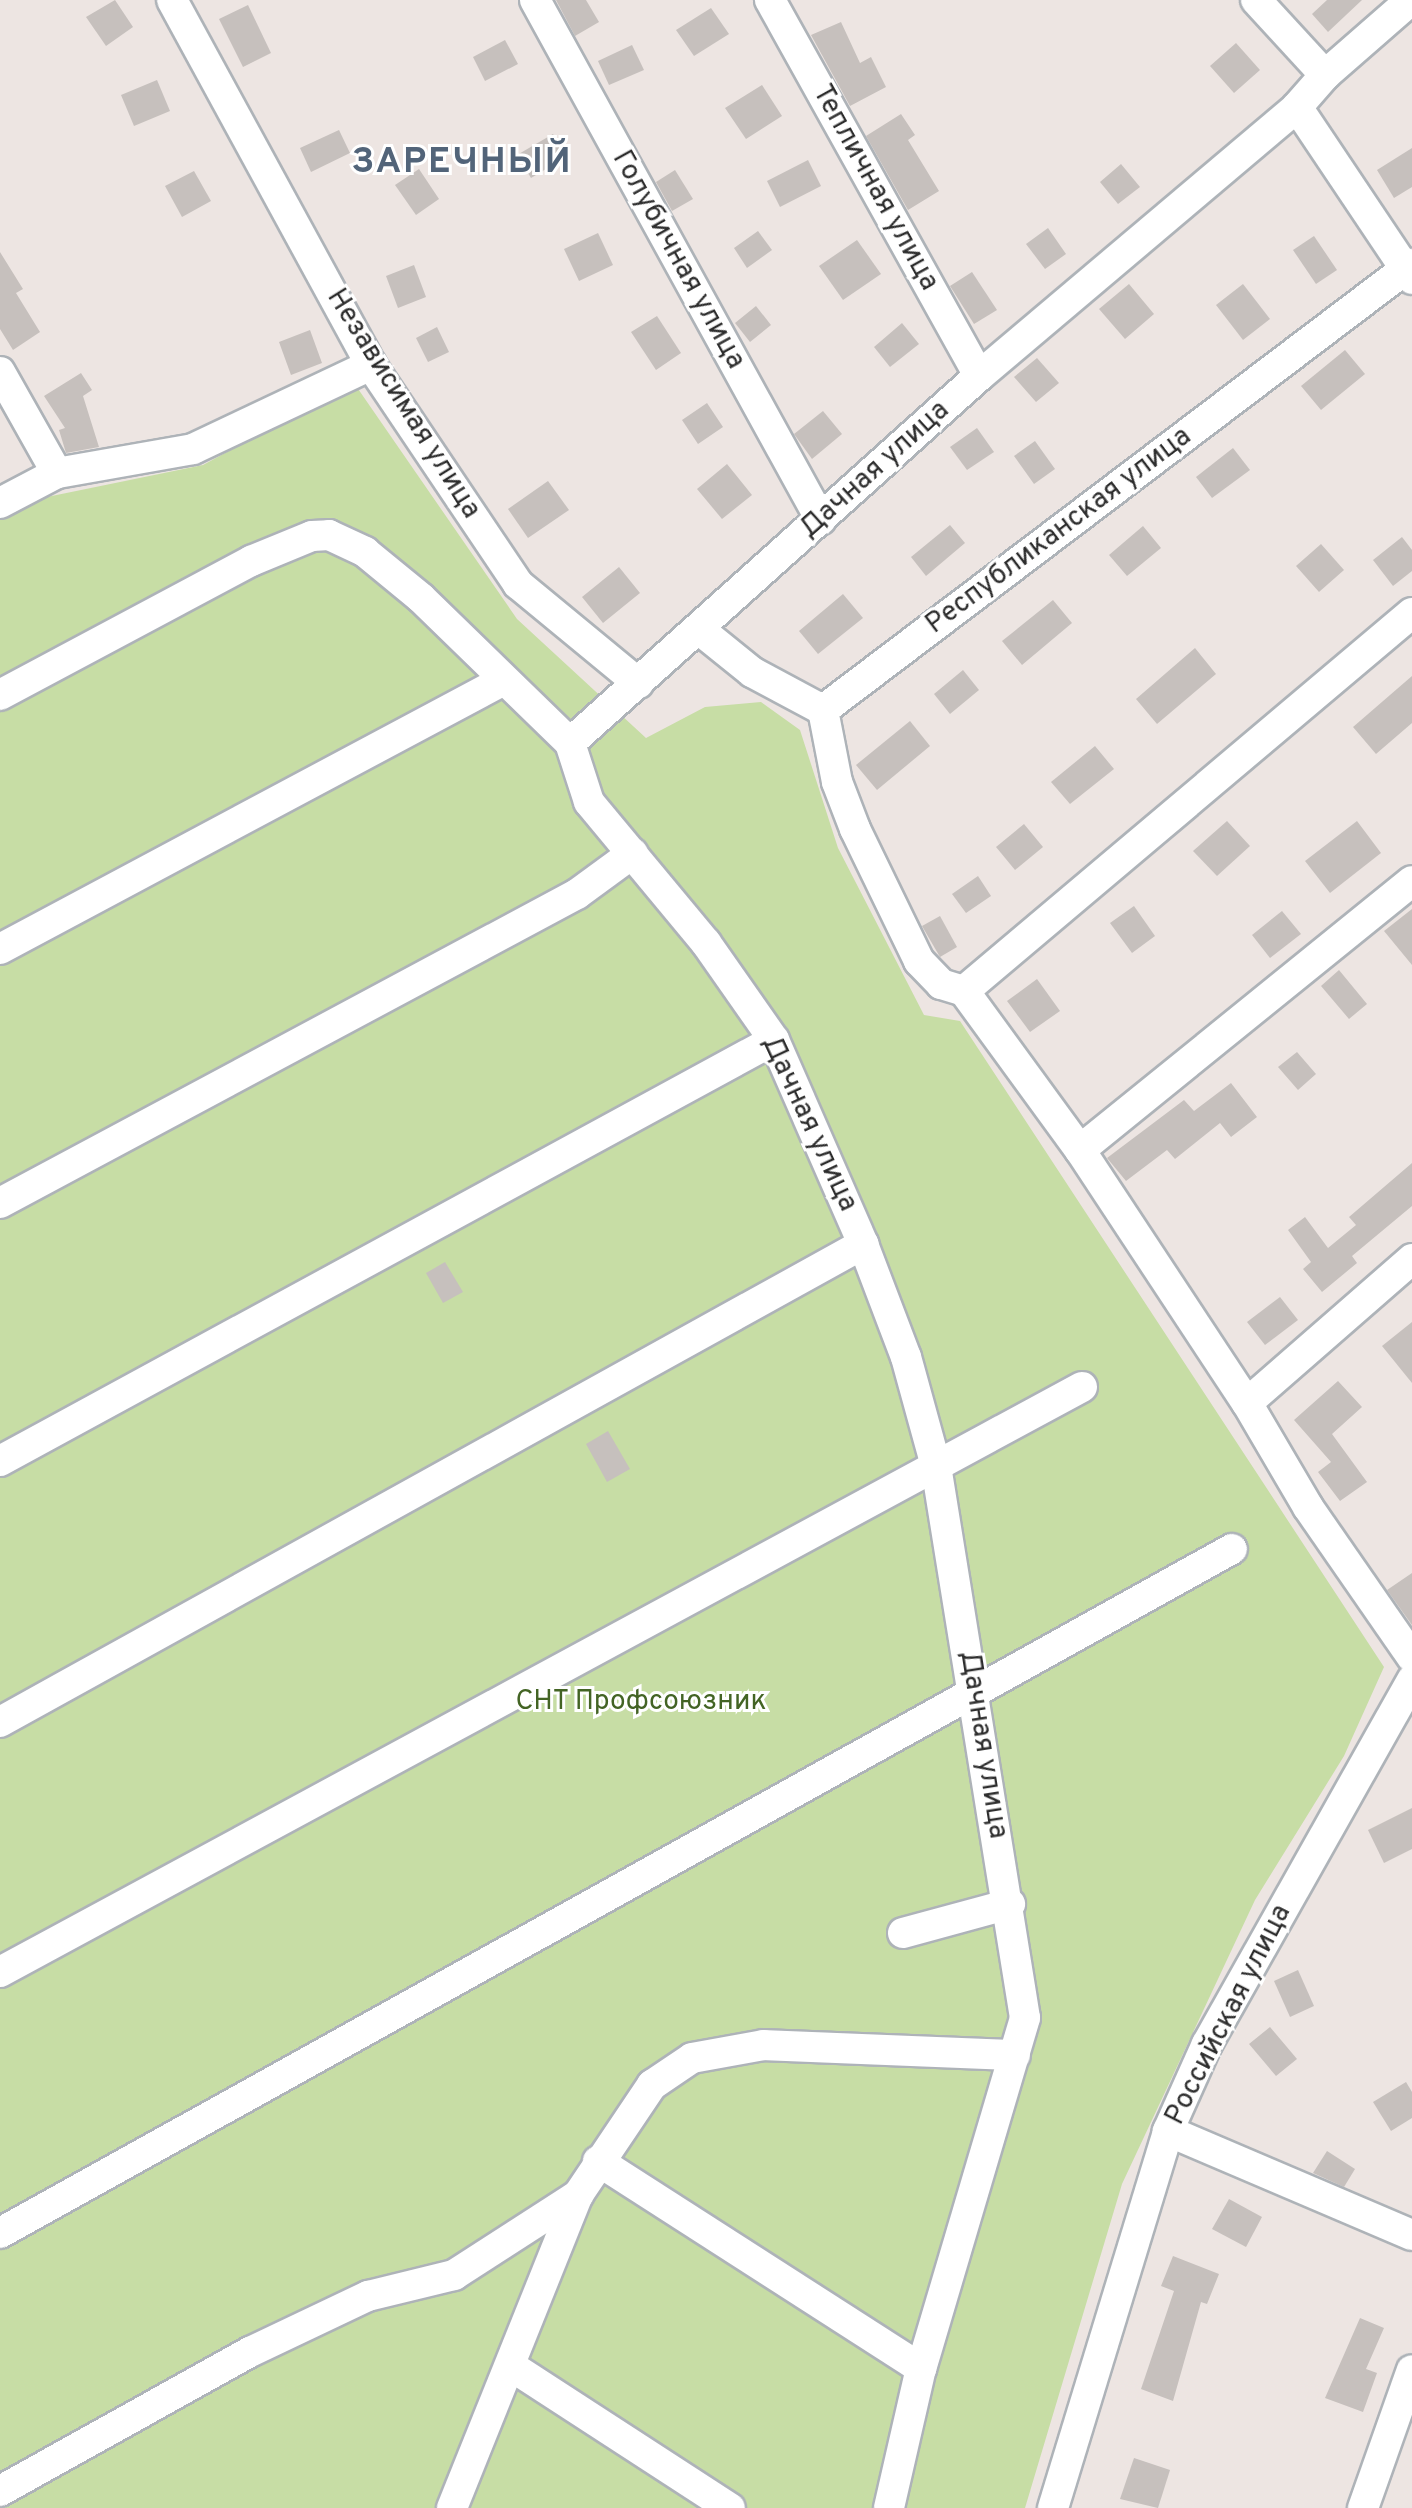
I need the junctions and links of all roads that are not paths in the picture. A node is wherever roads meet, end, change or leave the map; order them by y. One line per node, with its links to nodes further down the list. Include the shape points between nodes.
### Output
1 (172, 0): 9 (street, Независимая улица)
2 (535, 0): 14 (street, Голубичная улица)
3 (770, 0): 11 (street, Тепличная улица)
4 (1256, 0): 6 (street)
5 (1411, 0): 6 (street, Дачная улица)
6 (1325, 75): 7 (street, Дачная улица)
7 (1297, 107): 8 (street); 11 (street, Дачная улица)
8 (1409, 270): 20 (street, Республиканская улица)
9 (371, 365): 12 (street, via 193,449); 18 (street, Независимая улица, via 518,584)
10 (0, 372): 12 (street)
11 (979, 376): 14 (street, Дачная улица)
12 (57, 473): 13 (street)
13 (0, 503)
14 (821, 520): 16 (street, Дачная улица)
15 (1412, 613): 25 (street)
16 (700, 630): 18 (street, Дачная улица); 20 (street, via 752,672)
17 (502, 681): 19 (street, via 421,598 365,552 342,539 312,536 251,561); 21 (street); 24 (street)
18 (638, 683): 21 (street, Дачная улица)
19 (0, 695)
20 (823, 710): 25 (street, via 837,782 919,961 941,984)
21 (570, 743): 22 (street, Дачная улица, via 589,802)
22 (633, 853): 26 (street, Дачная улица, via 706,943); 28 (street, via 577,894)
23 (1412, 881): 27 (street)
24 (0, 949)
25 (964, 991): 27 (street)
26 (774, 1040): 29 (street, Дачная улица); 33 (street)
27 (1080, 1150): 32 (street)
28 (0, 1203)
29 (863, 1244): 34 (street, Дачная улица, via 906,1357); 39 (street)
30 (1412, 1259): 32 (street)
31 (1082, 1387): 34 (street)
32 (1247, 1403): 36 (street, via 1308,1507)
33 (0, 1461)
34 (936, 1466): 38 (street, Дачная улица); 42 (street)
35 (1232, 1549): 38 (street)
36 (1412, 1657)
37 (1412, 1680): 44 (street, Российская улица, via 1207,2044)
38 (975, 1691): 40 (street, Дачная улица); 47 (street)
39 (0, 1722)
40 (1010, 1904): 41 (street); 43 (street, Дачная улица, via 1025,2018)
41 (903, 1933)
42 (0, 1972)
43 (1015, 2055): 45 (street, via 764,2045 692,2058 652,2085); 50 (street, Дачная улица)
44 (1168, 2131): 48 (street); 56 (street, Российская улица)
45 (598, 2161): 46 (street); 50 (street)
46 (578, 2195): 49 (street); 52 (street, via 454,2275 368,2296 342,2308 250,2352)
47 (0, 2233)
48 (1412, 2235)
49 (511, 2366): 53 (street); 54 (street)
50 (921, 2368): 55 (street, Дачная улица)
51 (1412, 2370): 57 (street)
52 (0, 2491)
53 (452, 2508)
54 (730, 2508)
55 (889, 2508)
56 (1053, 2508)
57 (1363, 2508)

